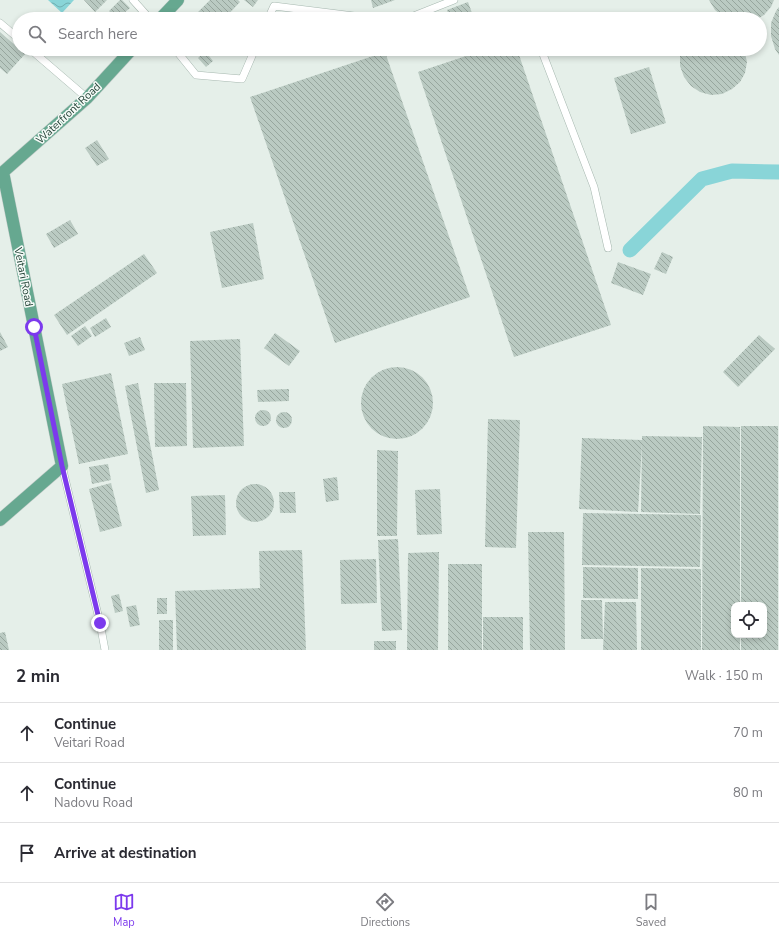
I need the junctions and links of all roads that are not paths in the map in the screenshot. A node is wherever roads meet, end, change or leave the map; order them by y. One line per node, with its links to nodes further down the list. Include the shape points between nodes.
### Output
1 (133, 0): 4 (lane)
2 (178, 0): 5 (main road)
3 (454, 0): 8 (lane)
4 (144, 12)
5 (167, 12)
6 (271, 12): 7 (lane, via 274,6)
7 (322, 12)
8 (424, 12)
9 (0, 22): 10 (lane)
10 (12, 33)
11 (38, 56): 16 (lane)
12 (125, 56): 16 (main road, Waterfront Road)
13 (181, 56): 14 (lane, via 196,75 242,79)
14 (252, 56)
15 (544, 56): 18 (lane, via 594,187)
16 (86, 98): 17 (main road, Waterfront Road)
17 (1, 173): 19 (main road, Veitari Road)
18 (608, 248)
19 (62, 466): 20 (main road); 21 (lane)
20 (0, 520)
21 (105, 650)

